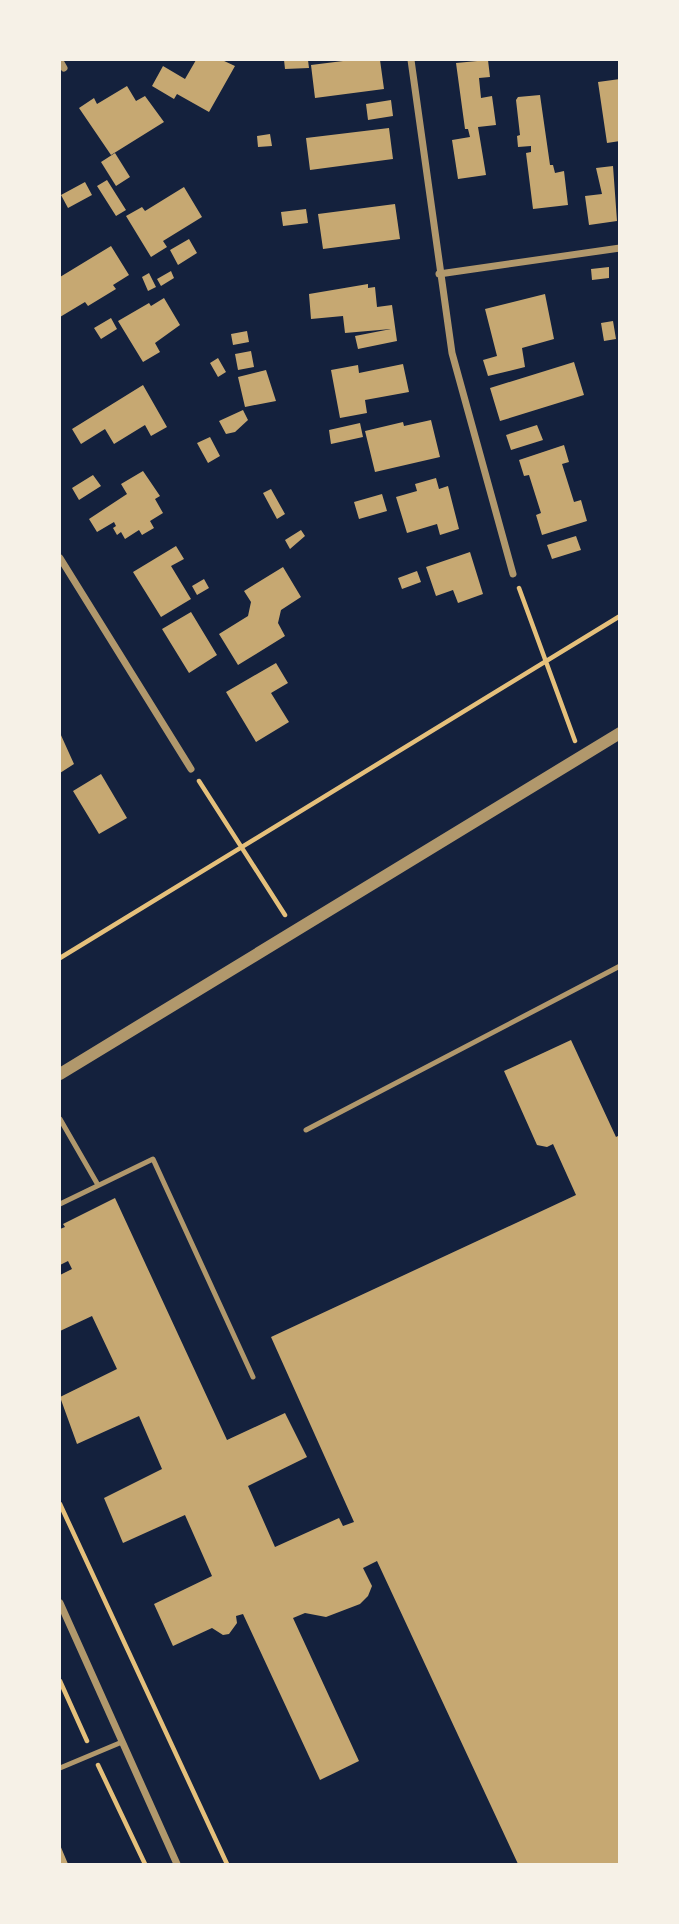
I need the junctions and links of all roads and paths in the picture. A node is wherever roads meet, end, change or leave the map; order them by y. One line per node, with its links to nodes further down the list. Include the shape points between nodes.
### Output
1 (411, 60): 3 (street)
2 (620, 248): 3 (street)
3 (439, 274): 5 (street, via 452,354)
4 (60, 558): 10 (street)
5 (513, 574): 7 (path)
6 (620, 616): 7 (path)
7 (546, 663): 9 (path); 11 (path)
8 (620, 733): 9 (street)
9 (580, 757): 12 (street)
10 (191, 769): 11 (path)
11 (240, 846): 12 (path); 13 (path)
12 (295, 929): 15 (street)
13 (60, 958)
14 (620, 967): 17 (lane)
15 (60, 1074)
16 (60, 1119): 18 (lane)
17 (306, 1129)
18 (98, 1185): 19 (lane); 20 (lane, via 153,1159)
19 (60, 1204)
20 (253, 1377)
21 (60, 1504): 29 (path)
22 (60, 1603): 24 (street)
23 (60, 1681): 25 (path)
24 (122, 1742): 25 (lane); 28 (street)
25 (93, 1754): 26 (lane); 27 (path)
26 (60, 1768)
27 (145, 1864)
28 (177, 1864)
29 (227, 1864)

